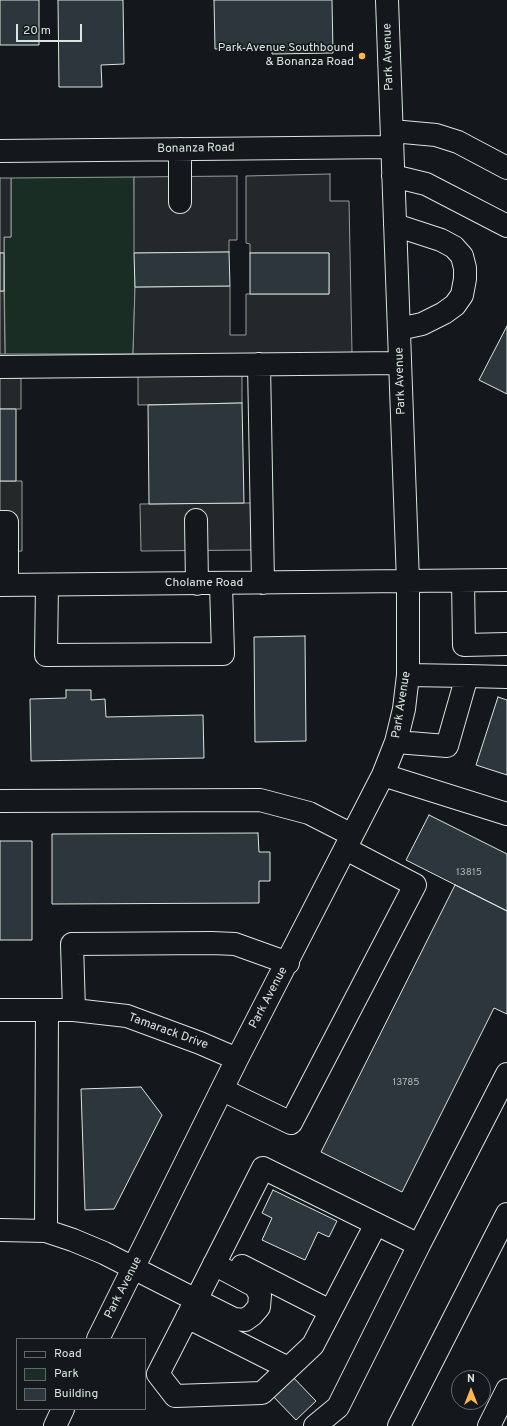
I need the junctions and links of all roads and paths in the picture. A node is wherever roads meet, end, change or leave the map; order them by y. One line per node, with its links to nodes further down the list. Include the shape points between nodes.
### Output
1 (387, 0): 2 (main road, Park Avenue)
2 (392, 139): 3 (main road, Bonanza Road); 5 (main road, Bonanza Road, via 436,135 458,142); 6 (main road, Park Avenue)
3 (180, 150): 4 (main road, Bonanza Road); 7 (main road)
4 (0, 151)
5 (507, 168)
6 (393, 176): 8 (main road, Park Avenue); 9 (main road, via 426,184)
7 (180, 202)
8 (396, 224): 10 (main road, Park Avenue); 10 (main road, via 454,247 462,256 466,279 462,295 455,305 422,324)
9 (507, 226)
10 (399, 329): 11 (main road, Park Avenue)
11 (400, 363): 12 (main road); 18 (main road, Park Avenue)
12 (259, 364): 13 (main road); 19 (main road)
13 (0, 366)
14 (196, 520): 20 (main road)
15 (0, 522): 22 (main road, via 7,522)
16 (507, 580): 17 (main road, Cholame Road)
17 (463, 581): 18 (main road, Cholame Road); 24 (main road, via 464,645)
18 (408, 582): 19 (main road, Cholame Road); 25 (main road, Park Avenue)
19 (263, 583): 21 (main road, Cholame Road)
20 (197, 584): 21 (main road, Cholame Road); 23 (main road, Cholame Road)
21 (221, 584): 23 (main road, via 223,654 46,655)
22 (3, 585): 23 (main road, Cholame Road)
23 (47, 585)
24 (507, 644)
25 (408, 675): 26 (main road); 28 (main road, Park Avenue, via 404,709)
26 (467, 676): 27 (main road); 28 (main road, via 447,746)
27 (507, 677)
28 (396, 742): 29 (main road, Park Avenue)
29 (383, 774): 31 (main road); 32 (main road, Park Avenue)
30 (0, 800): 32 (main road, via 260,800 309,813)
31 (507, 814)
32 (349, 842): 33 (main road, Park Avenue); 39 (main road, via 415,885 291,1123)
33 (288, 963): 36 (main road, via 235,944 72,944); 37 (main road, Park Avenue)
34 (0, 1010): 35 (main road, Tamarack Drive)
35 (47, 1010): 36 (main road, Tamarack Drive); 43 (main road)
36 (74, 1010): 37 (main road, Tamarack Drive, via 127,1016)
37 (237, 1059): 39 (main road, Park Avenue)
38 (507, 1074): 44 (main road)
39 (223, 1090): 46 (main road, Park Avenue)
40 (507, 1214): 55 (main road)
41 (376, 1224): 44 (main road); 45 (main road, via 263,1168); 48 (main road)
42 (0, 1230): 43 (main road)
43 (46, 1231): 46 (main road, via 104,1253)
44 (419, 1245): 54 (main road, via 338,1407)
45 (216, 1259): 47 (main road); 47 (main road, via 255,1286 260,1295 259,1307 245,1320); 48 (main road, via 252,1272)
46 (134, 1268): 47 (main road); 49 (main road, Park Avenue)
47 (191, 1308): 50 (main road); 50 (main road, via 158,1374 175,1396 262,1393)
48 (330, 1311): 50 (main road, via 313,1345)
49 (99, 1338)
50 (288, 1368)
51 (507, 1390): 56 (main road)
52 (63, 1410): 53 (main road)
53 (55, 1426)
54 (315, 1426)
55 (399, 1426)
56 (489, 1426)

